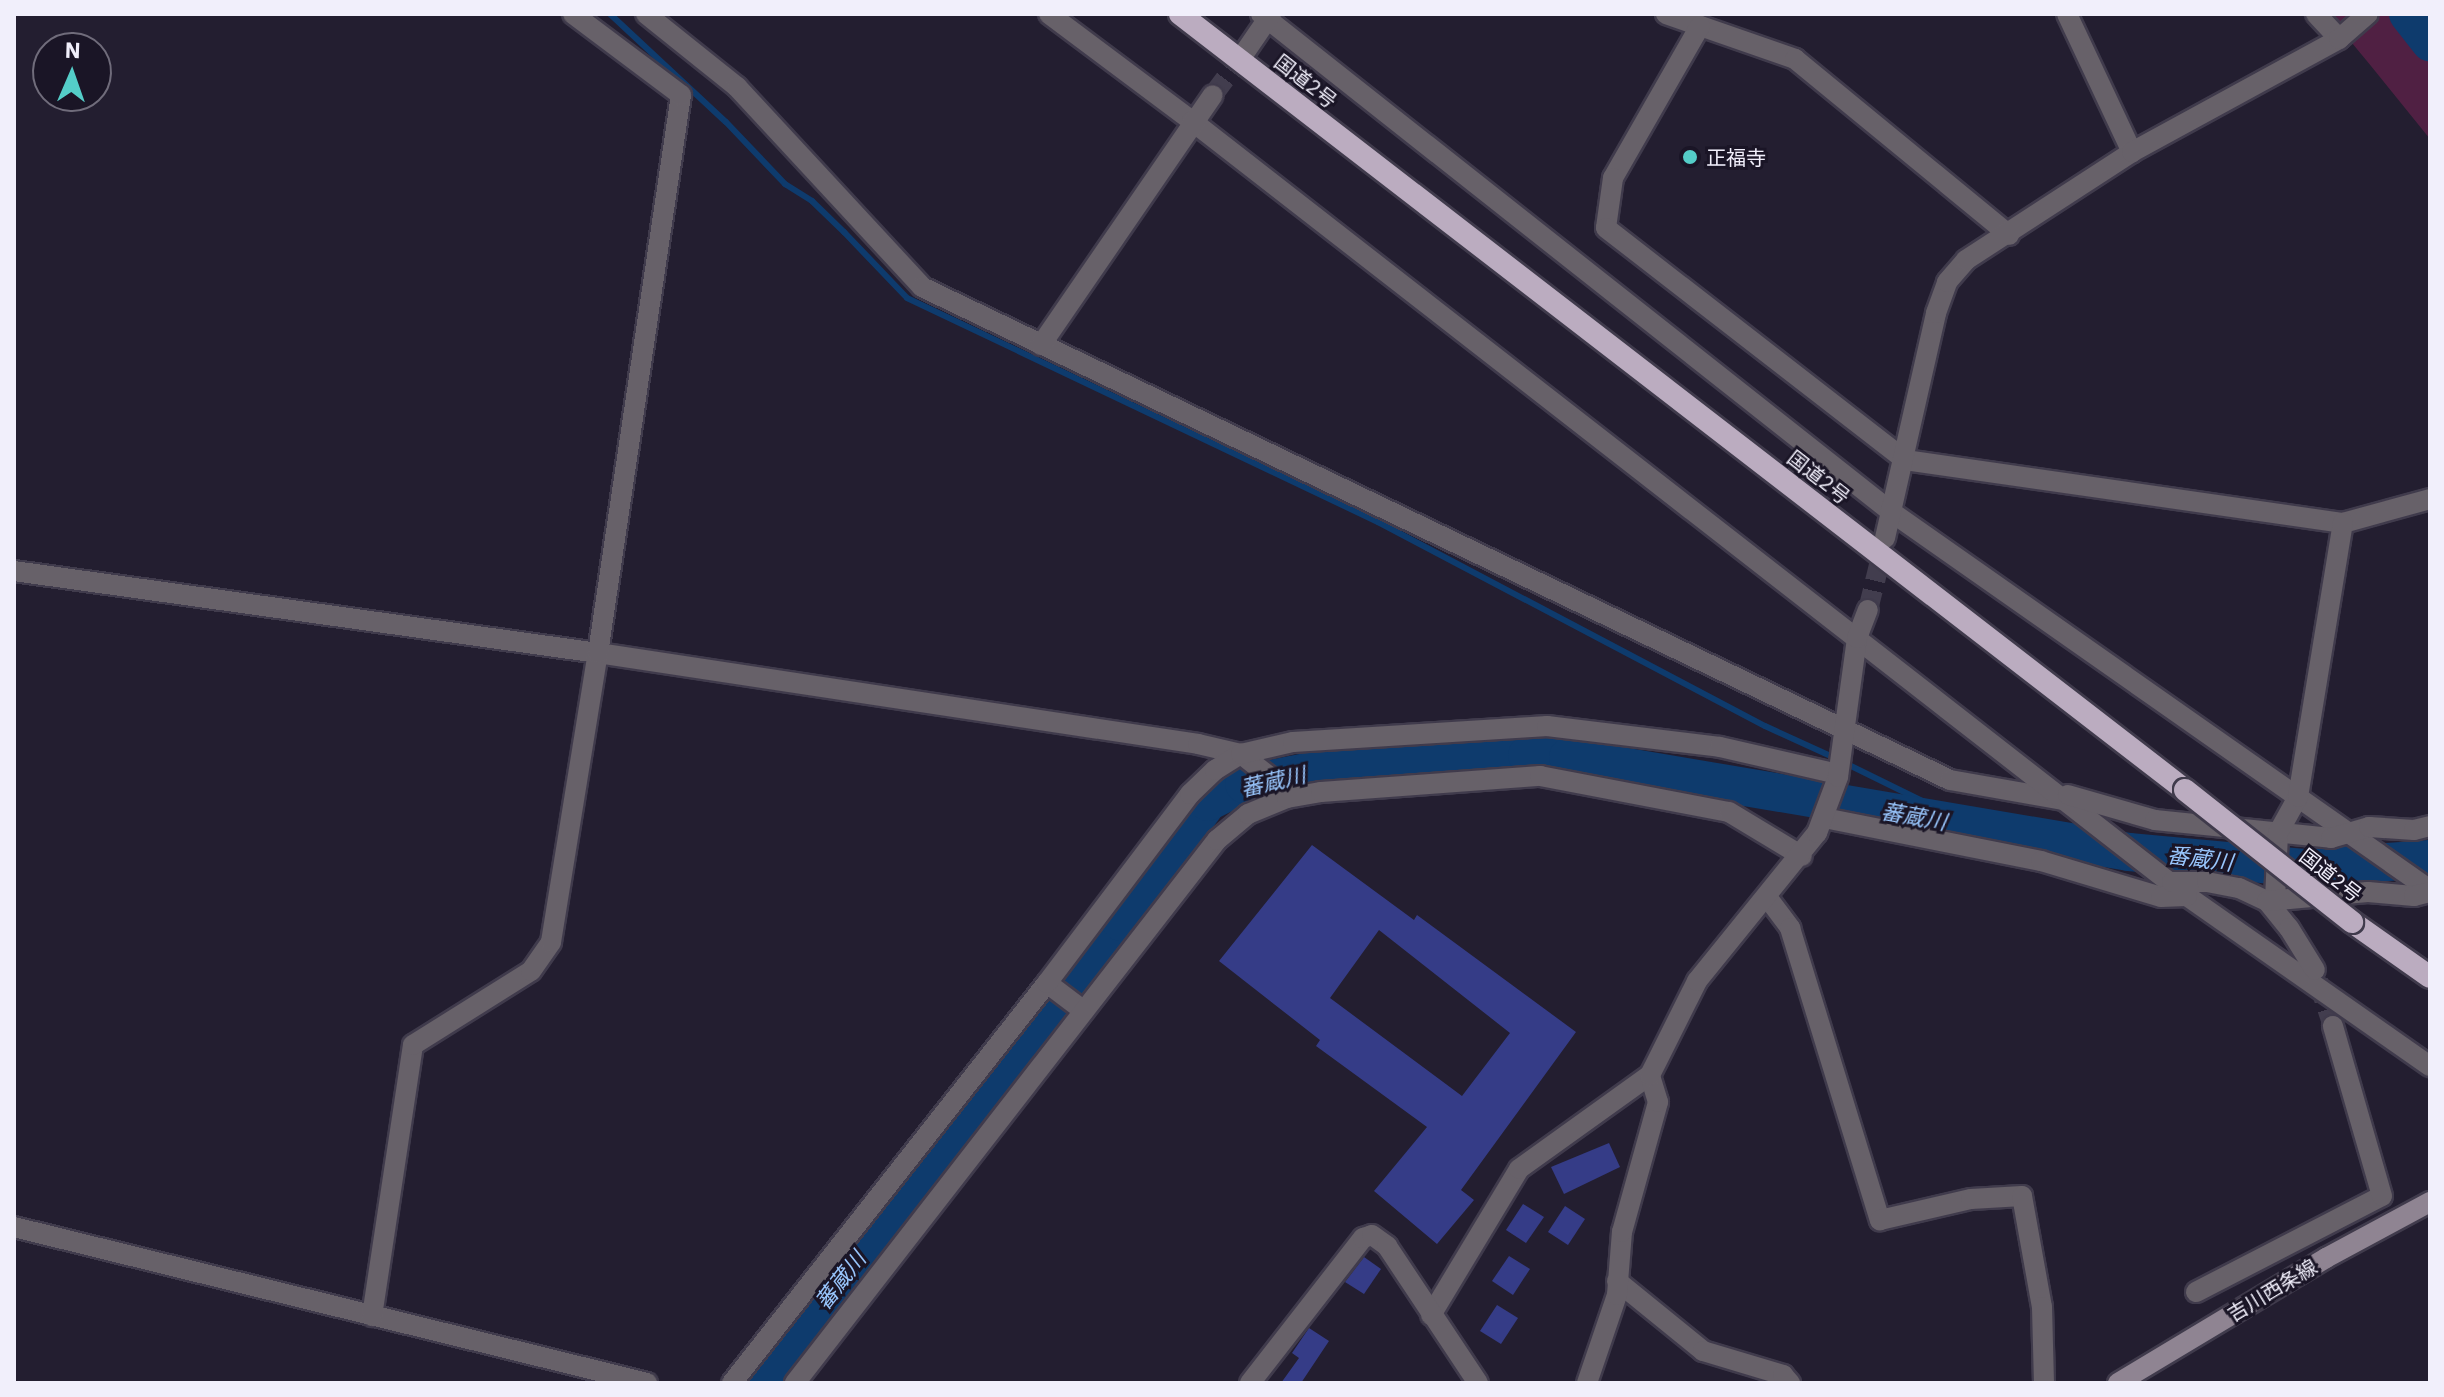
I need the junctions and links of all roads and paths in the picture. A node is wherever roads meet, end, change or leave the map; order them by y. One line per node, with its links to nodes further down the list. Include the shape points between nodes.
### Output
1 (573, 14): 26 (street, via 681,95)
2 (646, 14): 17 (street, via 737,87 922,287)
3 (1049, 14): 14 (street)
4 (1180, 14): 43 (highway, 国道2号, bridge, via 2352,922)
5 (1666, 14): 10 (street)
6 (2067, 14): 15 (street)
7 (2316, 14): 11 (street)
8 (2368, 14): 11 (street)
9 (1266, 16): 12 (street); 20 (street)
10 (1700, 26): 16 (street, via 1795,59); 18 (street, via 1613,178 1606,228)
11 (2343, 36): 15 (street)
12 (1245, 52)
13 (1213, 95): 14 (street)
14 (1192, 121): 17 (street); 25 (street)
15 (2132, 152): 16 (street)
16 (2009, 235): 18 (street, via 1966,260 1947,282)
17 (1041, 345): 27 (street)
18 (1905, 460): 20 (street); 21 (street)
19 (2430, 499): 21 (street)
20 (1890, 511): 22 (street); 32 (street)
21 (2343, 523): 32 (street)
22 (1885, 538)
23 (14, 571): 26 (street)
24 (1868, 610): 25 (street)
25 (1857, 638): 27 (street); 31 (street)
26 (598, 653): 28 (street, via 1198,744); 56 (street, via 551,942 531,971 413,1045)
27 (1844, 728): 29 (street); 31 (street, via 1950,780)
28 (1241, 755): 29 (street, via 1293,742 1547,726 1720,747); 30 (street); 44 (street, via 1190,794)
29 (1838, 774): 33 (street)
30 (1286, 793): 37 (street, via 1540,776 1729,812); 45 (street, via 1248,814 1217,840)
31 (2062, 796): 35 (street, via 2155,820); 38 (street)
32 (2298, 797): 35 (street); 36 (street)
33 (1825, 815): 37 (street); 38 (street, via 2041,861 2161,897)
34 (2430, 826): 36 (street, via 2369,827)
35 (2278, 834): 36 (street); 41 (street)
36 (2351, 834): 39 (street)
37 (1802, 856): 40 (street)
38 (2180, 889): 41 (street, via 2217,884); 47 (street)
39 (2430, 891): 41 (street, via 2414,896 2368,892)
40 (1767, 897): 48 (street, via 1697,981); 64 (street, via 1790,928 1880,1220 1971,1199 2022,1196 2042,1307)
41 (2272, 900): 42 (street)
42 (2315, 970)
43 (2430, 977)
44 (1048, 984): 45 (street); 58 (street)
45 (1081, 1009): 59 (street)
46 (2333, 1026): 51 (street, via 2382,1196)
47 (2430, 1066)
48 (1650, 1075): 53 (street, via 1658,1102 1622,1232); 55 (street, via 1519,1169)
49 (2430, 1202): 52 (main road, 吉川西条線)
50 (14, 1227): 56 (street)
51 (2316, 1230): 52 (street); 54 (street)
52 (2326, 1258): 65 (main road, 吉川西条線)
53 (1617, 1281): 62 (street); 63 (street, via 1703,1351 1783,1375)
54 (2196, 1292)
55 (1431, 1315): 60 (street, via 1380,1239 1363,1238); 61 (street)
56 (372, 1316): 57 (street)
57 (647, 1383)
58 (732, 1383)
59 (795, 1383)
60 (1250, 1383)
61 (1478, 1383)
62 (1587, 1383)
63 (1790, 1383)
64 (2044, 1383)
65 (2118, 1383)

